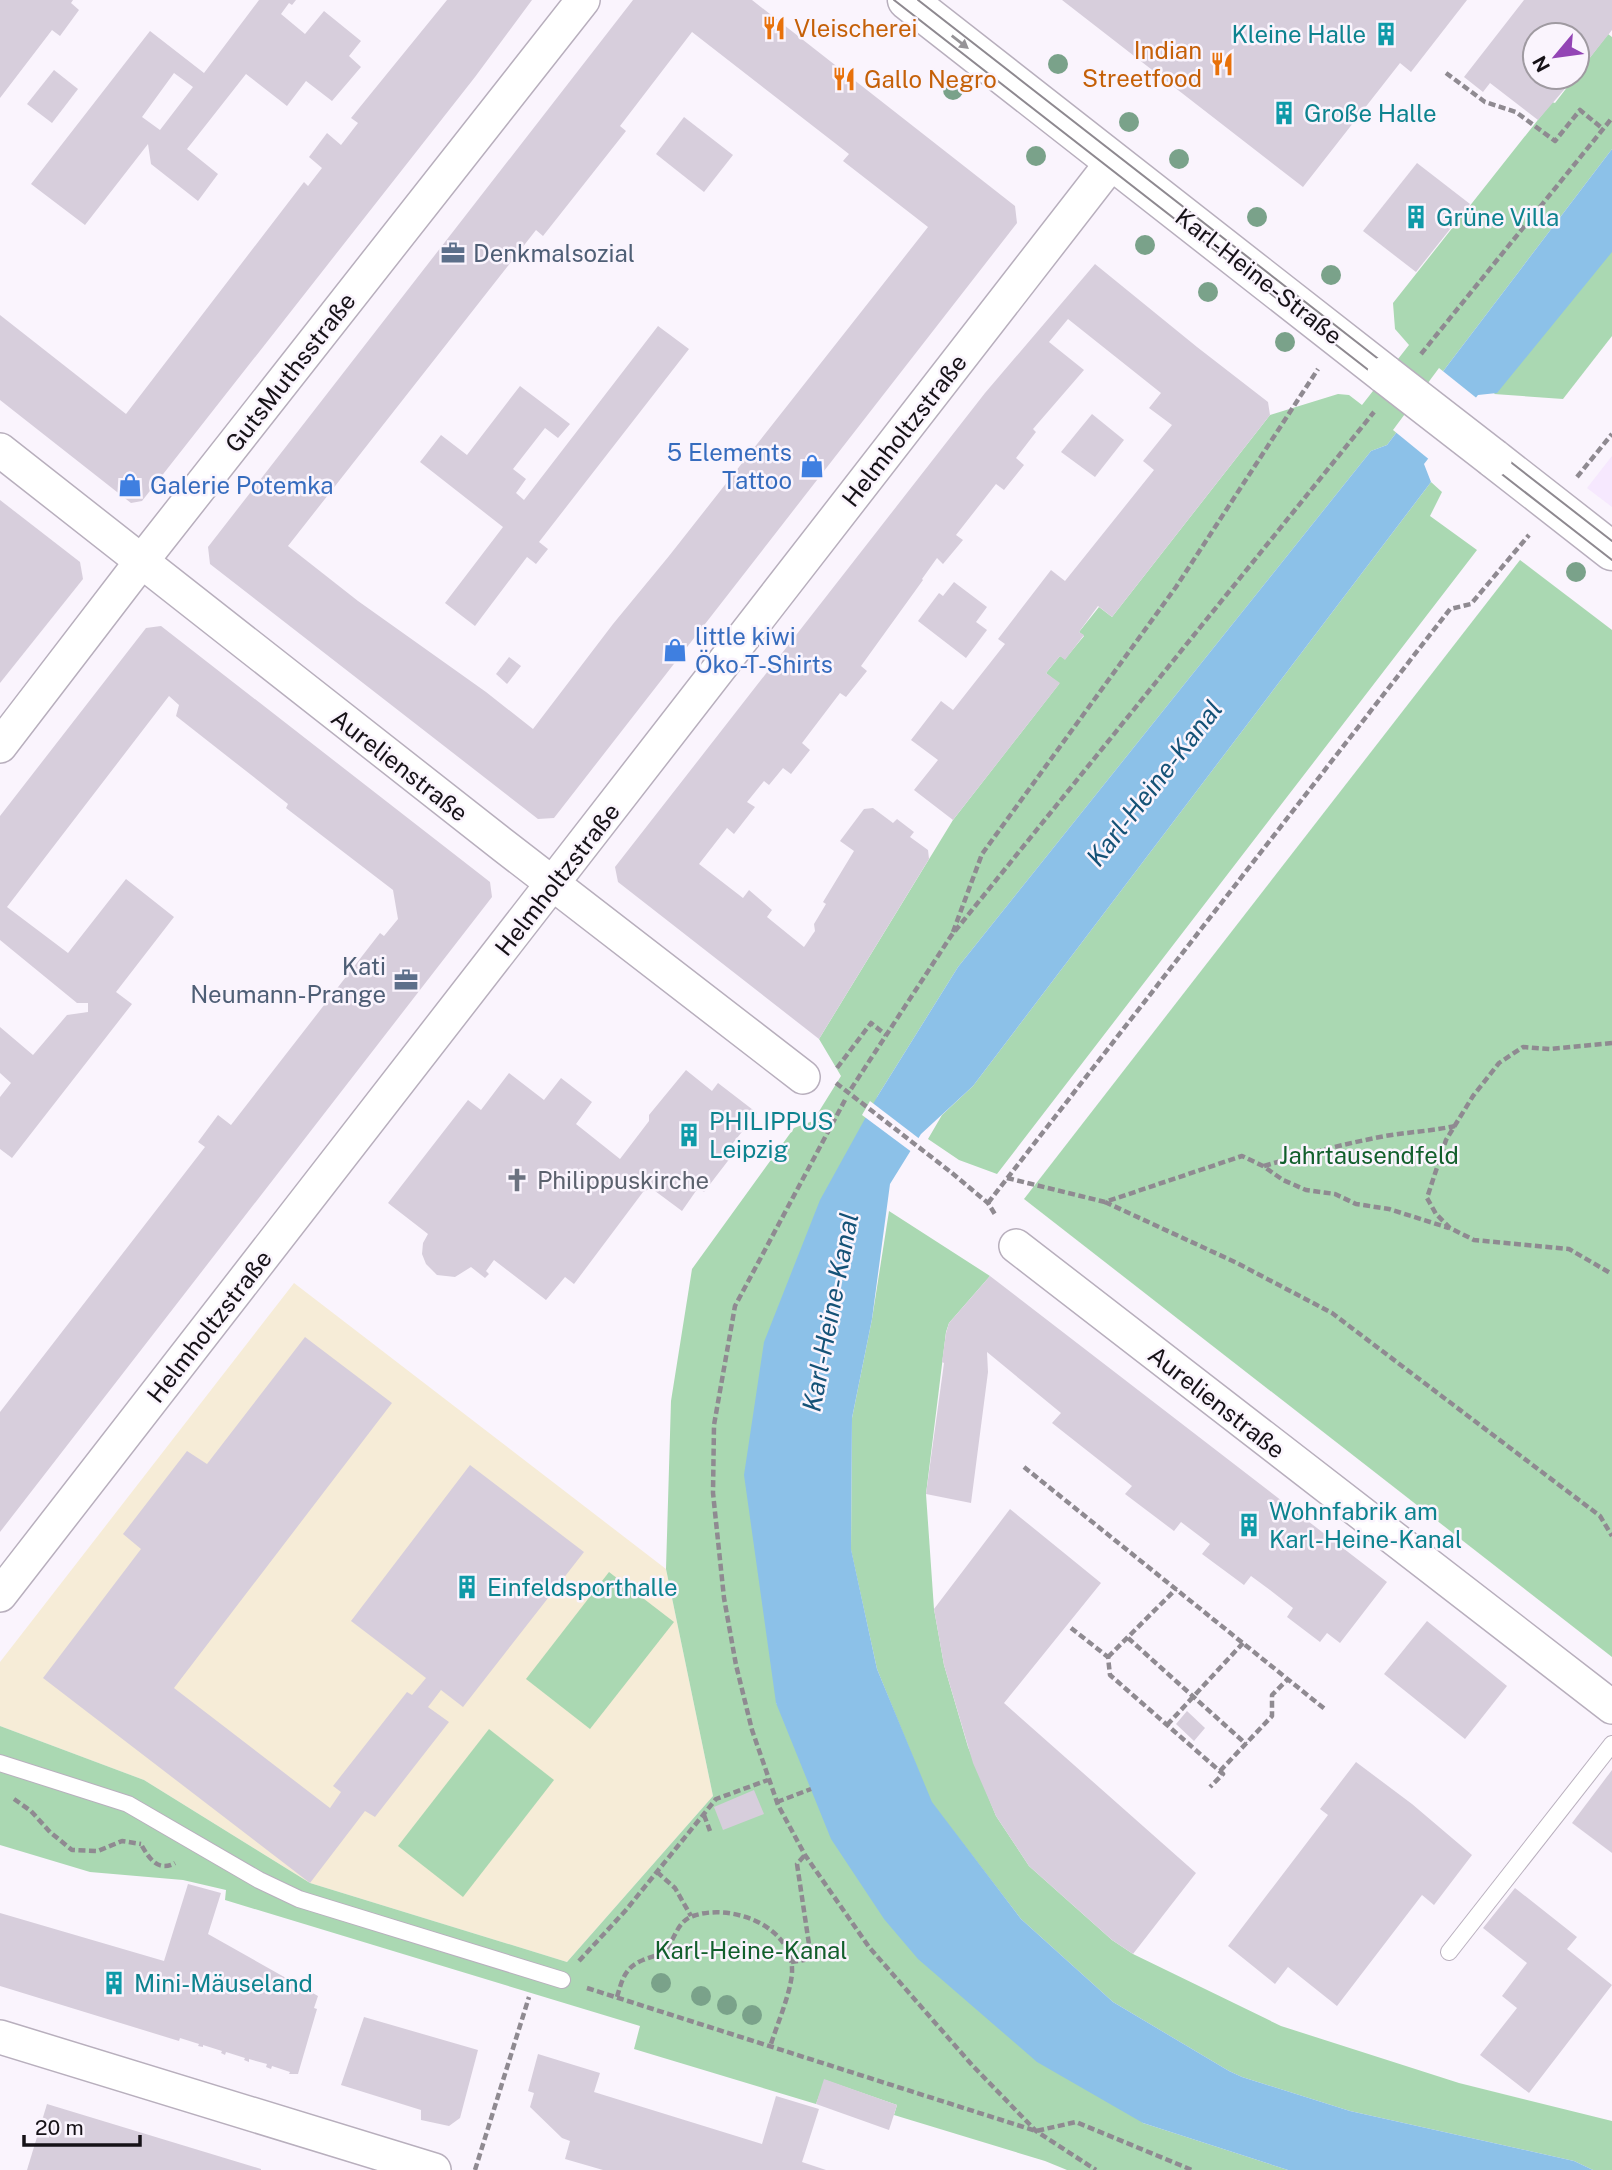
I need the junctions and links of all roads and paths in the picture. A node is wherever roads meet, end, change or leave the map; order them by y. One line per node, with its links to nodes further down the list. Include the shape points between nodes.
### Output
1 (583, 0): 14 (street, GutsMuthsstraße)
2 (906, 0): 6 (street, Karl-Heine-Straße, one-way to 6)
3 (1446, 73): 5 (path, via 1485,102 1516,112 1555,141 1580,110)
4 (1612, 118): 5 (path)
5 (1603, 129): 8 (path)
6 (1113, 161): 7 (street, Karl-Heine-Straße); 16 (street, Helmholtzstraße)
7 (1337, 337): 12 (street, Karl-Heine-Straße, bridge); 17 (path, via 1176,587 982,855)
8 (1419, 356)
9 (1375, 412): 17 (path)
10 (1612, 434): 12 (path)
11 (0, 450): 14 (street, Aurelienstraße)
12 (1553, 506): 13 (street, Karl-Heine-Straße); 26 (path, via 1471,604 1450,609)
13 (1612, 551)
14 (141, 562): 15 (street, GutsMuthsstraße); 16 (street, Aurelienstraße)
15 (0, 746)
16 (553, 885): 20 (street, Aurelienstraße); 35 (street, Helmholtzstraße)
17 (951, 936): 18 (path)
18 (886, 1035): 20 (path, via 871,1023); 22 (path)
19 (1612, 1042): 24 (path, via 1550,1049 1523,1047 1499,1063)
20 (816, 1078)
21 (836, 1083): 28 (path, bridge)
22 (851, 1089)
23 (845, 1100): 49 (path, via 736,1306 714,1425 713,1493 724,1598 736,1665)
24 (1455, 1126): 25 (path, via 1385,1136); 29 (path, via 1427,1198)
25 (1263, 1166): 27 (path, via 1242,1156); 29 (path, via 1306,1190 1335,1194 1356,1204)
26 (1007, 1178): 27 (path); 28 (path)
27 (1105, 1202): 33 (path, via 1237,1262 1332,1313 1600,1516)
28 (988, 1203): 30 (path)
29 (1450, 1228): 31 (path, via 1474,1240 1569,1249)
30 (1016, 1246): 42 (street, Aurelienstraße)
31 (1612, 1274)
32 (1024, 1467): 34 (path)
33 (1612, 1536)
34 (1176, 1589): 37 (path); 38 (path)
35 (0, 1595)
36 (1072, 1628): 39 (path)
37 (1128, 1638): 39 (path); 41 (path)
38 (1243, 1643): 40 (path); 41 (path)
39 (1108, 1657): 44 (path, via 1110,1675)
40 (1288, 1679): 43 (path); 45 (path, via 1272,1695 1272,1716)
41 (1194, 1697): 44 (path); 45 (path)
42 (1612, 1707)
43 (1326, 1710)
44 (1167, 1725): 48 (path)
45 (1246, 1744): 48 (path)
46 (1612, 1744): 60 (lane)
47 (0, 1763): 55 (lane, via 128,1804)
48 (1220, 1772): 50 (path, via 1223,1774)
49 (768, 1780): 53 (path); 54 (path, via 716,1799)
50 (1210, 1787)
51 (811, 1789): 53 (path)
52 (6, 1796): 55 (path, via 31,1811 72,1850 98,1851 122,1841 141,1844)
53 (777, 1802): 57 (path)
54 (704, 1814): 56 (path); 58 (path)
55 (162, 1824): 62 (lane, via 299,1899)
56 (710, 1831)
57 (805, 1855): 61 (path, via 797,1864 810,1951 804,1960); 67 (path, via 869,1947)
58 (657, 1872): 59 (path, via 675,1888); 63 (path)
59 (691, 1916): 61 (path, via 715,1912 750,1918 781,1937); 64 (path, via 677,1928 666,1949 624,1972)
60 (1449, 1952)
61 (791, 1962): 66 (path, via 793,1970)
62 (537, 1973): 63 (lane); 69 (path)
63 (562, 1980): 64 (path)
64 (617, 1997): 66 (path)
65 (0, 2037): 68 (street)
66 (771, 2047): 67 (path)
67 (1036, 2131): 70 (path); 71 (path, via 1076,2122)
68 (434, 2170)
69 (475, 2170)
70 (1096, 2170)
71 (1192, 2170)

